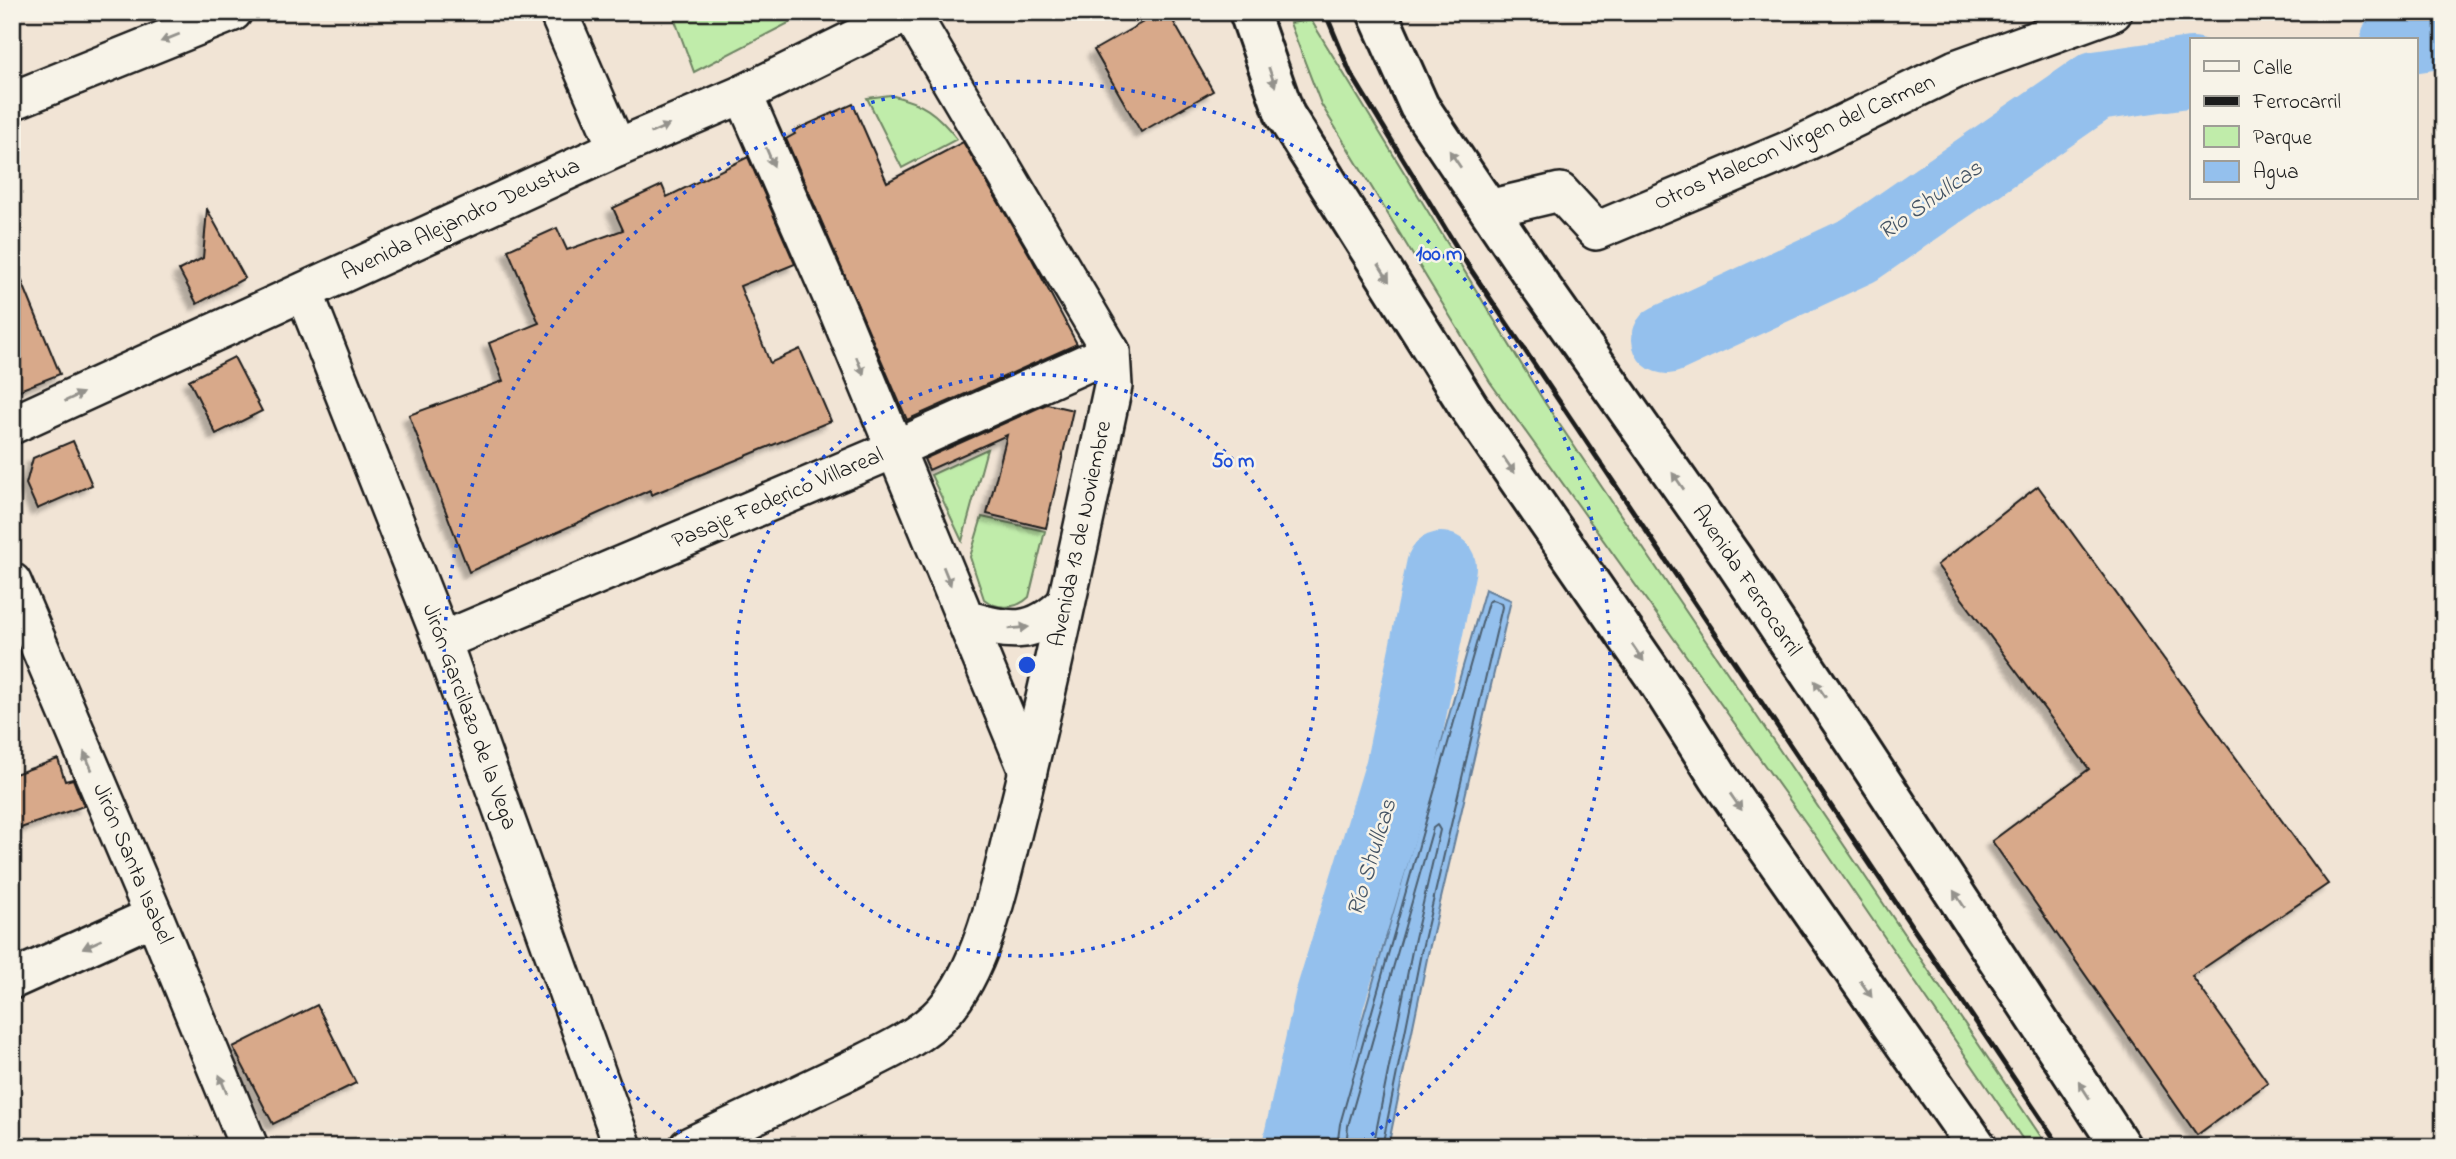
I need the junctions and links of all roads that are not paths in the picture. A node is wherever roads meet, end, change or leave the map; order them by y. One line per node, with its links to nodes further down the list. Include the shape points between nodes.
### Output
1 (233, 12): 8 (street, one-way to 8)
2 (558, 12): 9 (street)
3 (910, 12): 7 (street, Avenida Alejandro Deustua); 12 (street, Avenida 13 de Noviembre)
4 (1249, 12): 25 (main road, one-way to 25, via 1285,115 1470,409 1697,746)
5 (1377, 12): 10 (main road, Avenida Ferrocarril, one-way to 5, via 1419,106)
6 (2113, 12): 10 (street, Otros Malecon Virgen del Carmen, via 1956,69 1789,150 1596,231 1560,192)
7 (743, 94): 9 (street, Avenida Alejandro Deustua, one-way to 7); 14 (street, one-way to 14)
8 (12, 101)
9 (617, 148): 11 (street, Avenida Alejandro Deustua)
10 (1488, 209): 26 (main road, Avenida Ferrocarril, one-way to 10, via 1733,559)
11 (304, 292): 13 (street, Avenida Alejandro Deustua, one-way to 11); 18 (street, Jirón Garcilazo de la Vega)
12 (1111, 352): 14 (street, Pasaje Federico Villareal); 16 (street, Avenida 13 de Noviembre, via 1113,386)
13 (12, 425)
14 (895, 449): 17 (street, one-way to 17); 18 (street, Pasaje Federico Villareal)
15 (12, 582): 20 (street, Jirón Santa Isabel, one-way to 15)
16 (1066, 603): 17 (street, one-way to 16, via 1004,629 1023,628 1040,625); 19 (street, Avenida 13 de Noviembre)
17 (965, 619): 19 (street)
18 (442, 641): 23 (street, Jirón Garcilazo de la Vega)
19 (1028, 771): 24 (street, Avenida 13 de Noviembre, via 979,948 944,1011 881,1054)
20 (154, 916): 21 (street, one-way to 21); 22 (street, Jirón Santa Isabel, one-way to 20)
21 (12, 979)
22 (248, 1147)
23 (622, 1147)
24 (688, 1147)
25 (1977, 1147)
26 (2121, 1147)

